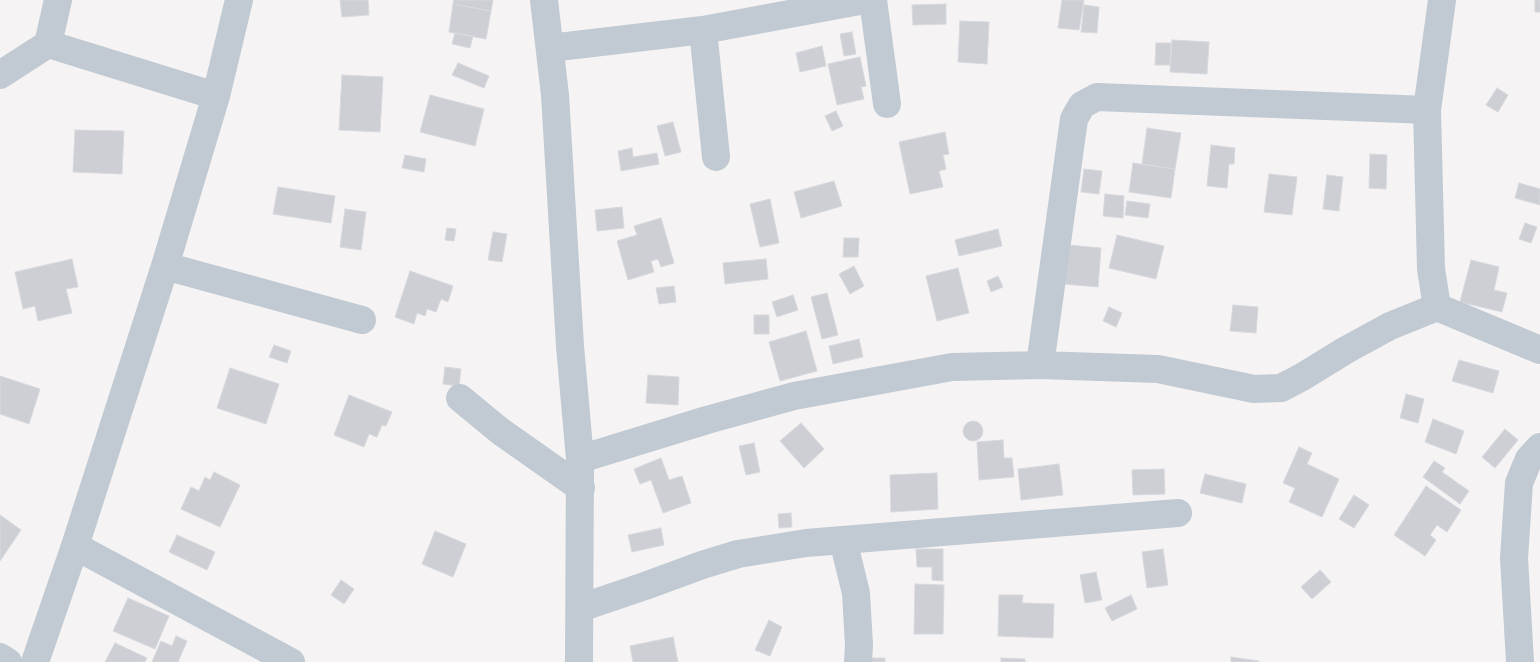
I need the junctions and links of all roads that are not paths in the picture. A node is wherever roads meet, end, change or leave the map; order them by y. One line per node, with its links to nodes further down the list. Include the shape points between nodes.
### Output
1 (58, 0): 8 (street)
2 (240, 0): 11 (street)
3 (544, 0): 9 (street)
4 (865, 0): 7 (street)
5 (873, 0): 12 (street)
6 (1442, 0): 13 (street)
7 (703, 30): 9 (street); 14 (street)
8 (48, 44): 10 (street); 11 (street)
9 (550, 48): 22 (street)
10 (0, 76)
11 (216, 96): 15 (street)
12 (888, 104)
13 (1427, 110): 16 (street); 19 (street, via 1097,97 1082,105 1074,119)
14 (716, 157)
15 (165, 266): 17 (street); 26 (street)
16 (1436, 307): 18 (street); 19 (street, via 1390,326 1281,388 1254,390 1158,369)
17 (362, 320)
18 (1540, 350)
19 (1040, 365): 22 (street, via 952,367 794,396)
20 (460, 398): 23 (street, via 500,431)
21 (1540, 447): 34 (street, via 1528,459 1519,483 1514,558)
22 (580, 459): 23 (street)
23 (581, 488): 27 (street)
24 (1178, 513): 25 (street)
25 (843, 540): 27 (street, via 738,554); 33 (street, via 856,593)
26 (75, 546): 30 (street); 31 (street)
27 (580, 608): 32 (street)
28 (0, 657): 29 (street)
29 (8, 662)
30 (36, 662)
31 (291, 662)
32 (579, 662)
33 (858, 662)
34 (1520, 662)

